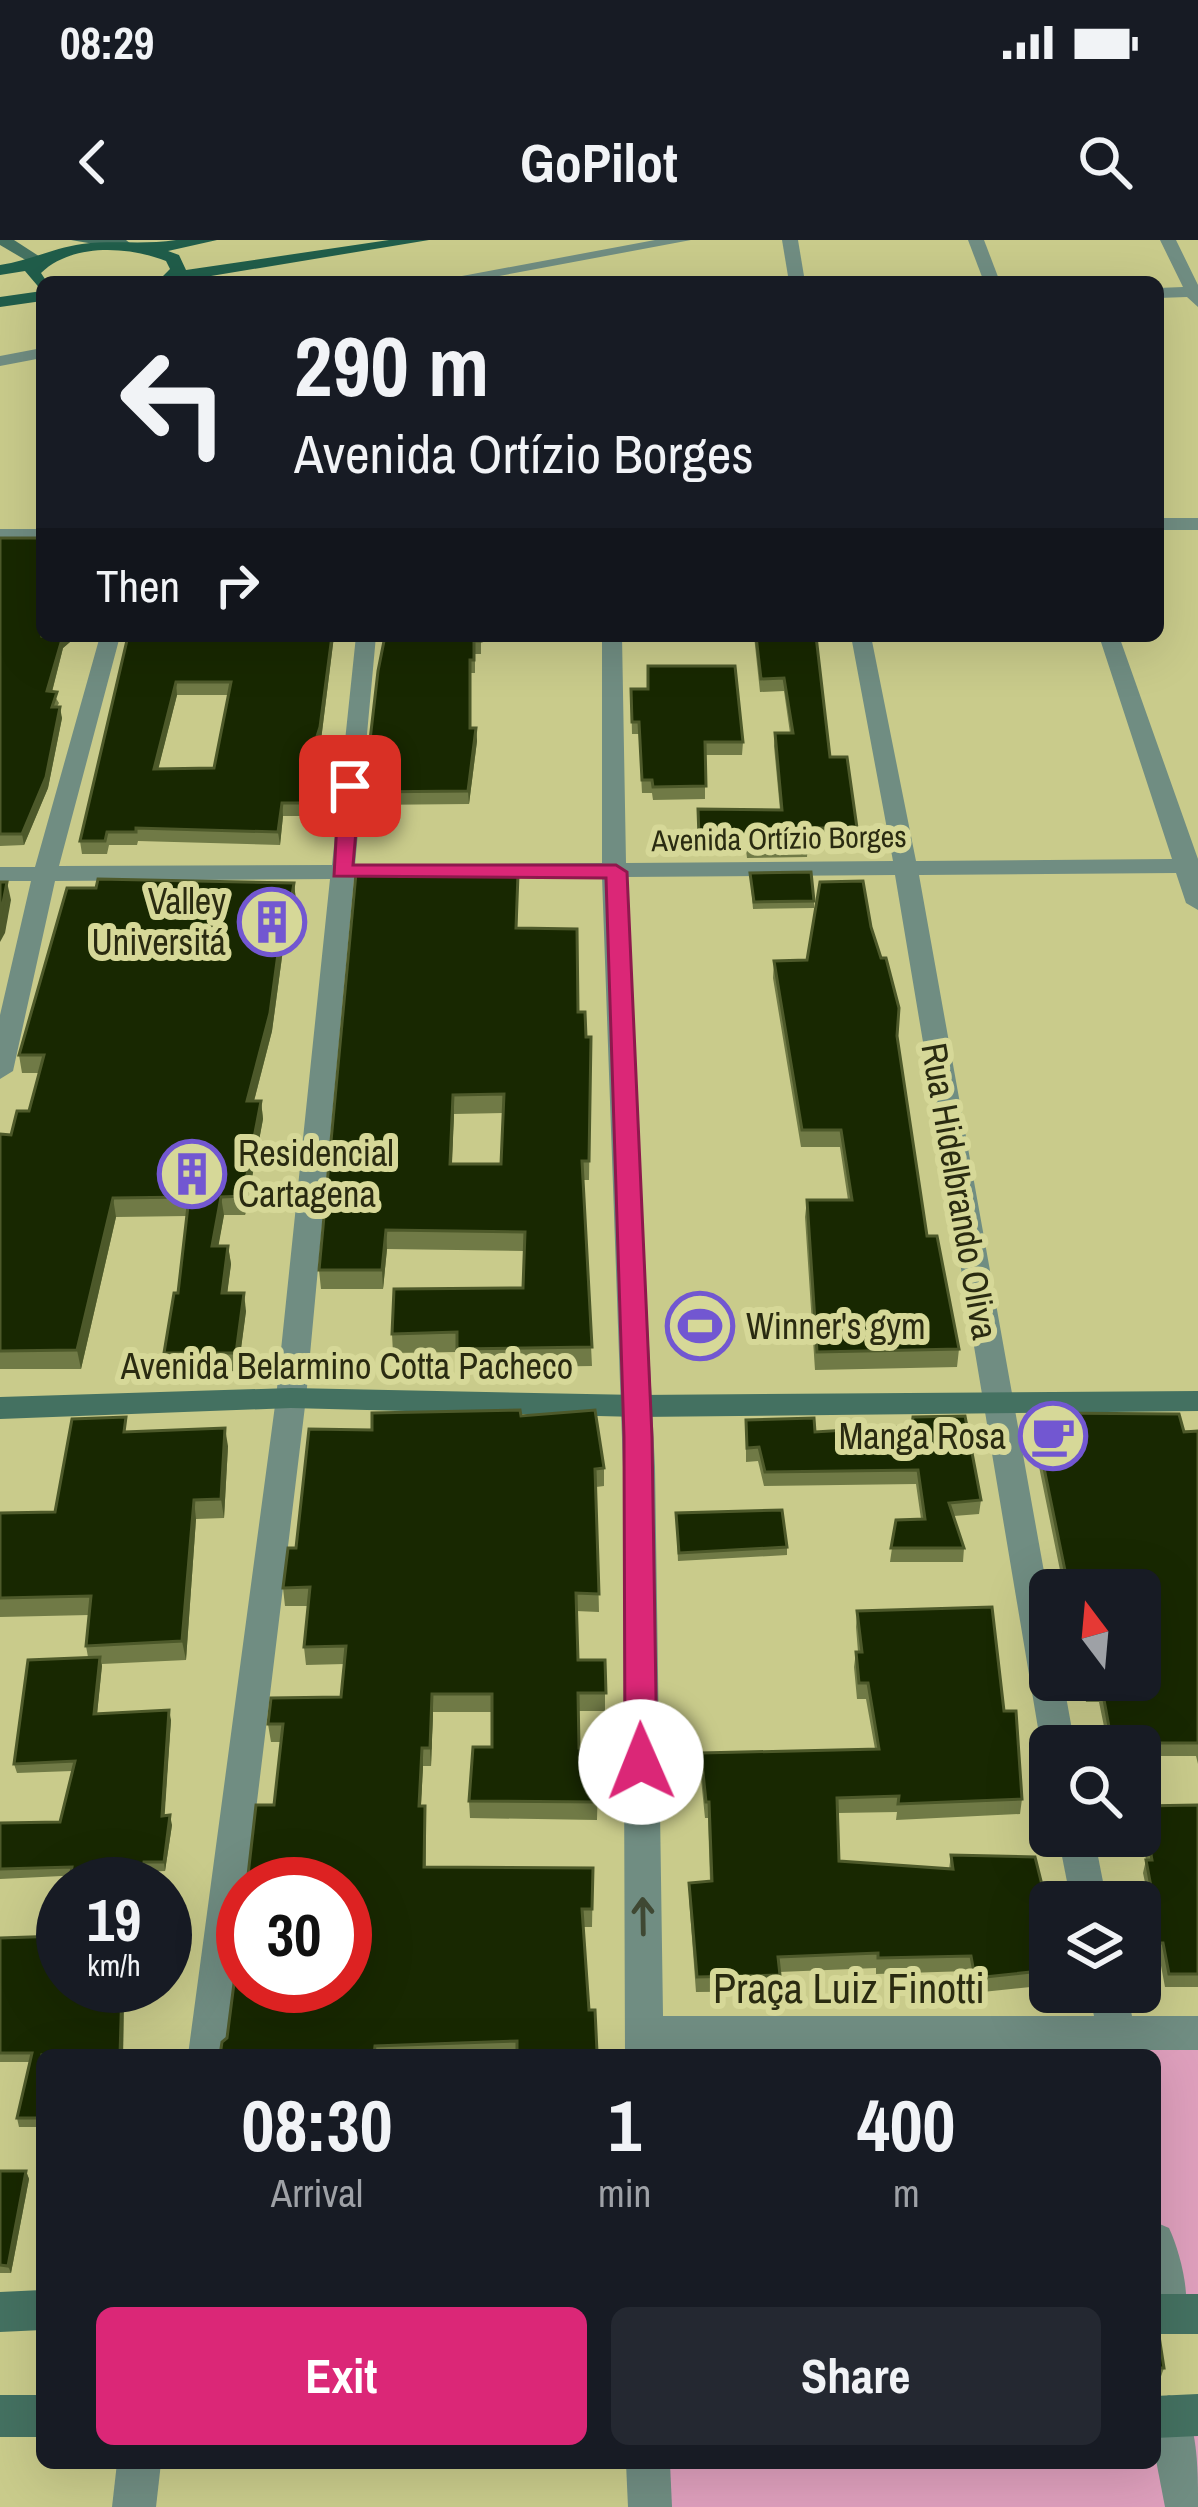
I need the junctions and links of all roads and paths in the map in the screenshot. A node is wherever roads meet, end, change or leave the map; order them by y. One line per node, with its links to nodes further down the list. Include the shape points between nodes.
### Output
1 (3, 240): 11 (street)
2 (79, 240): 9 (street)
3 (209, 240): 10 (main road)
4 (421, 240): 14 (main road)
5 (682, 240): 15 (street)
6 (790, 240): 16 (street)
7 (976, 240): 17 (street)
8 (1168, 240): 20 (street)
9 (123, 244): 10 (main road); 11 (main road, via 67,250)
10 (153, 248): 13 (main road, via 173,258)
11 (39, 264): 12 (main road); 18 (main road)
12 (0, 270)
13 (173, 276)
14 (195, 276)
15 (483, 276)
16 (795, 276)
17 (990, 276)
18 (36, 278)
19 (1164, 293): 20 (street)
20 (1196, 295)
21 (36, 297): 22 (main road)
22 (0, 302)
23 (36, 354): 24 (street)
24 (0, 361)
25 (1164, 524): 26 (street)
26 (1198, 524)
27 (36, 535): 28 (street)
28 (0, 536)
29 (108, 642): 39 (street)
30 (365, 642): 36 (street)
31 (612, 642): 37 (street)
32 (862, 642): 35 (street, Rua Hidelbrando Oliva)
33 (1111, 642): 34 (street)
34 (1192, 866): 35 (street, Avenida Ortízio Borges); 40 (street)
35 (906, 868): 37 (street, Avenida Ortízio Borges); 43 (street, Rua Hidelbrando Oliva)
36 (341, 871): 37 (street, Avenida Ortízio Borges); 39 (street, Avenida Ortízio Borges); 42 (street)
37 (616, 872): 45 (street)
38 (0, 874): 39 (street, Avenida Ortízio Borges)
39 (45, 874): 41 (street)
40 (1198, 903)
41 (0, 1071)
42 (291, 1398): 45 (street, Avenida Belarmino Cotta Pacheco); 46 (street, Avenida Belarmino Cotta Pacheco); 52 (street)
43 (997, 1400): 44 (street, Avenida Belarmino Cotta Pacheco); 45 (street, Avenida Belarmino Cotta Pacheco); 47 (street, Rua Hidelbrando Oliva)
44 (1198, 1401)
45 (638, 1406): 50 (street, one-way to 45)
46 (0, 1408)
47 (1054, 1725)
48 (1112, 2013): 51 (street)
49 (1198, 2033): 51 (street, Praça Luiz Finotti)
50 (644, 2044): 51 (street, Praça Luiz Finotti)
51 (1119, 2044)
52 (208, 2049)
53 (1161, 2265): 56 (street)
54 (36, 2310): 55 (street)
55 (0, 2312)
56 (1173, 2314)
57 (0, 2416): 58 (street)
58 (36, 2416)
59 (1174, 2416): 64 (street)
60 (138, 2469): 62 (street)
61 (648, 2469): 63 (street)
62 (134, 2507)
63 (650, 2507)
64 (1187, 2507)

